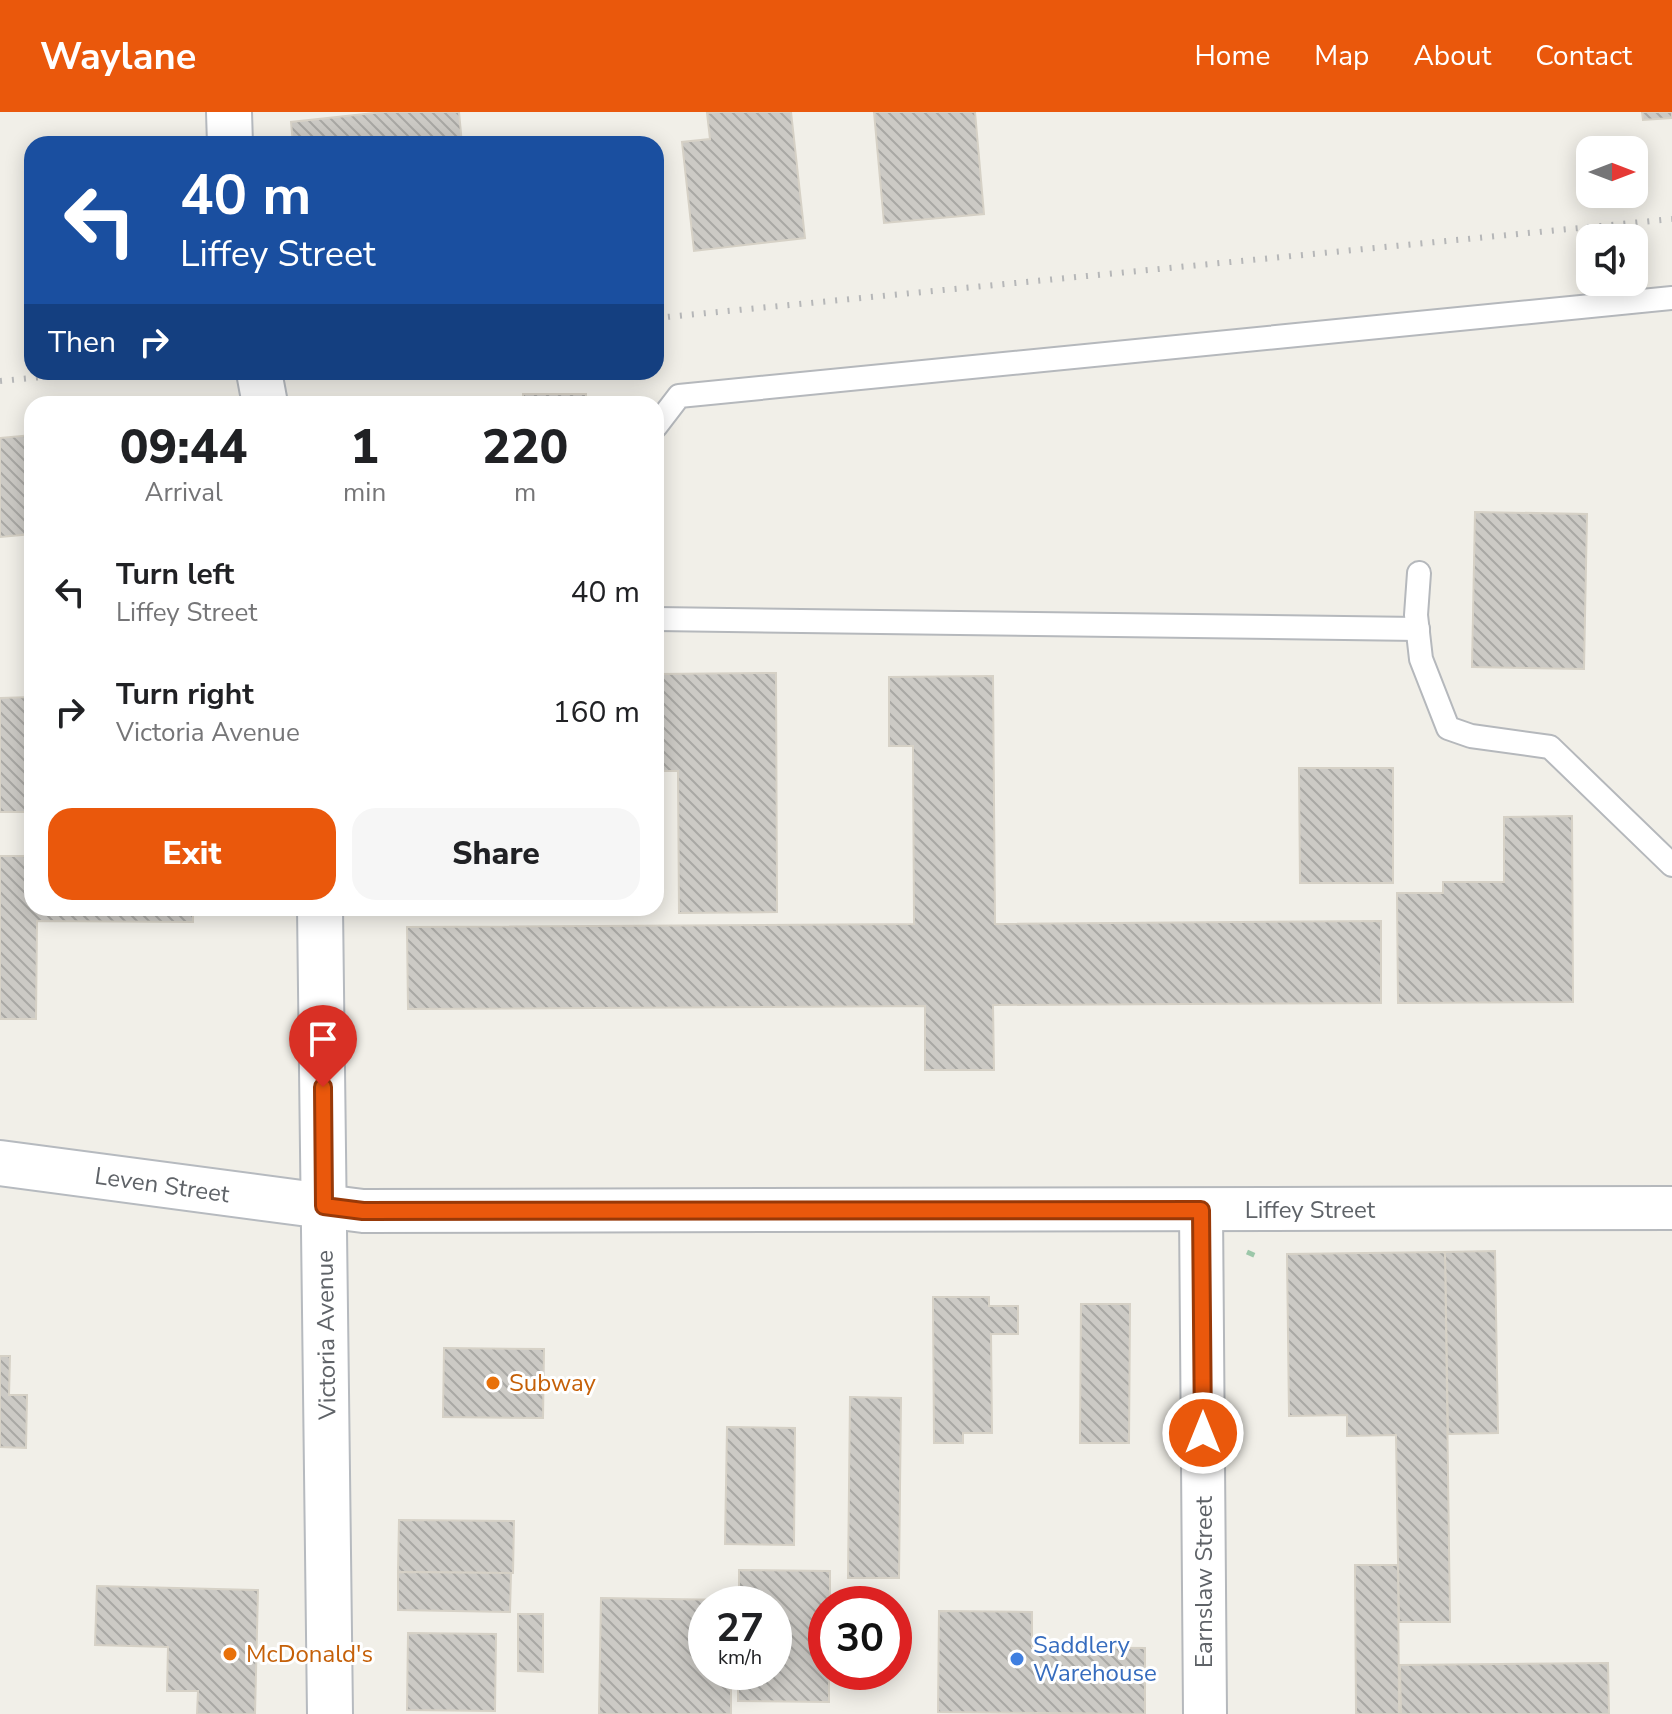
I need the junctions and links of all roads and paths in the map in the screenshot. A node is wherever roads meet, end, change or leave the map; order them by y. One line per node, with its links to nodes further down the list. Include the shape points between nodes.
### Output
1 (229, 112): 2 (main road)
2 (230, 136)
3 (1672, 298): 4 (lane, via 679,396)
4 (664, 416)
5 (1419, 573): 7 (lane)
6 (664, 619): 7 (lane)
7 (1418, 629): 8 (lane, via 1421,659 1448,728 1550,747)
8 (1672, 865)
9 (320, 916): 11 (main road, Victoria Avenue)
10 (0, 1163): 11 (main road, Leven Street)
11 (324, 1206): 13 (street, Liffey Street, via 363,1211); 16 (main road, Victoria Avenue)
12 (1672, 1208): 13 (street, Liffey Street)
13 (1201, 1210): 17 (street, Earnslaw Street)
14 (1247, 1252): 15 (path)
15 (1256, 1256)
16 (330, 1714)
17 (1205, 1714)

